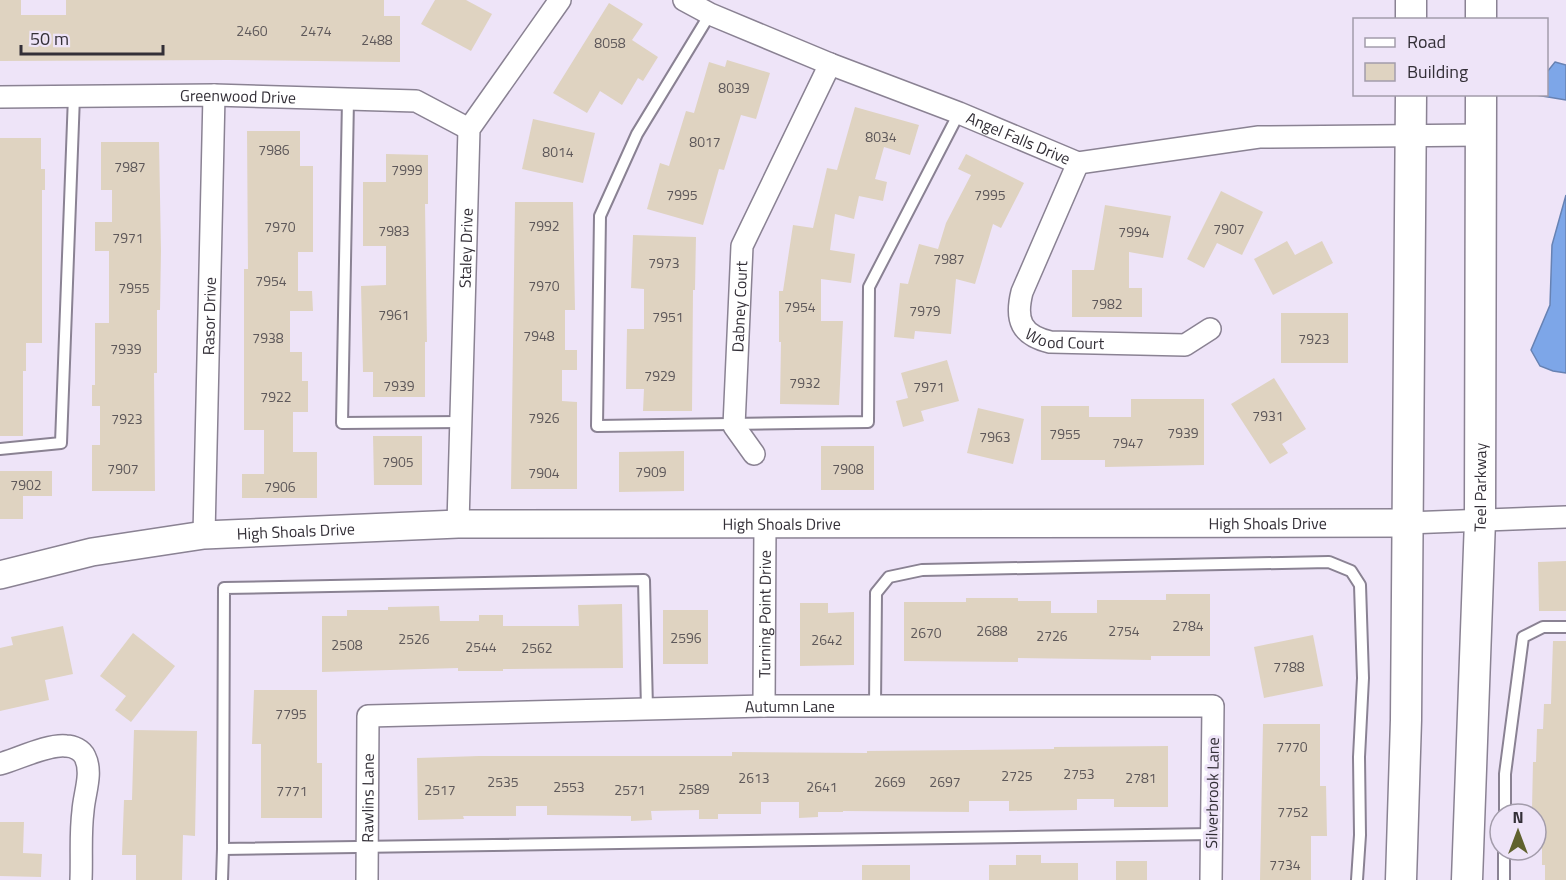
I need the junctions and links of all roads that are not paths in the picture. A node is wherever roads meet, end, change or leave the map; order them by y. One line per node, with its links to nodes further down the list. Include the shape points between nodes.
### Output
1 (560, 0): 16 (street)
2 (684, 0): 5 (street, Angel Falls Drive)
3 (1411, 0): 6 (main road)
4 (1481, 0): 7 (main road)
5 (710, 14): 8 (street, Angel Falls Drive); 22 (lane, via 637,134 600,216 597,426)
6 (1411, 18)
7 (1481, 18)
8 (830, 64): 15 (street, Angel Falls Drive); 22 (street, Dabney Court, via 742,246)
9 (74, 96): 10 (street, Greenwood Drive); 13 (street, Greenwood Drive); 23 (lane, via 61,443)
10 (214, 96): 14 (street, Greenwood Drive); 30 (street, Rasor Drive)
11 (1411, 96): 18 (main road)
12 (1481, 96): 17 (main road, Teel Parkway)
13 (0, 97)
14 (348, 100): 16 (street, Greenwood Drive, via 416,101); 21 (lane, via 342,423)
15 (959, 113): 19 (street, Angel Falls Drive); 22 (lane, via 869,287 868,422)
16 (469, 129): 21 (street, Staley Drive)
17 (1481, 135): 18 (street, Angel Falls Drive); 26 (main road, Teel Parkway)
18 (1410, 136): 19 (street, Angel Falls Drive, via 1259,137); 27 (main road)
19 (1078, 163): 20 (street, Wood Court, via 1022,292 1018,307 1022,327 1035,338 1050,342 1185,345)
20 (1210, 329)
21 (462, 422): 28 (street, Staley Drive)
22 (734, 426): 24 (street)
23 (0, 449)
24 (754, 454)
25 (1566, 517): 26 (street, High Shoals Drive)
26 (1480, 520): 27 (street, High Shoals Drive); 50 (main road, Teel Parkway)
27 (1407, 523): 29 (street, High Shoals Drive); 49 (main road)
28 (458, 524): 29 (street, High Shoals Drive); 30 (street, High Shoals Drive)
29 (765, 524): 33 (street, Turning Point Drive)
30 (204, 535): 31 (street, High Shoals Drive, via 92,552)
31 (0, 575)
32 (1566, 627): 39 (lane, via 1543,627 1523,637)
33 (764, 706): 34 (street, Autumn Lane); 36 (street, Autumn Lane)
34 (875, 706): 35 (street, Autumn Lane); 48 (lane, via 876,593 889,577 922,570 1329,562 1351,571 1360,585 1363,678)
35 (1213, 706): 40 (street, Silverbrook Lane)
36 (647, 709): 37 (street, Autumn Lane); 42 (lane, via 644,580 224,588)
37 (368, 716): 41 (street, Rawlins Lane)
38 (0, 764): 44 (street, via 55,747 66,746 84,754 88,779)
39 (1504, 802)
40 (1212, 834): 41 (lane); 47 (street, Silverbrook Lane)
41 (367, 848): 42 (lane); 46 (street, Rawlins Lane)
42 (223, 849): 45 (lane)
43 (1504, 862): 51 (lane)
44 (81, 880)
45 (222, 880)
46 (367, 880)
47 (1211, 880)
48 (1357, 880)
49 (1401, 880)
50 (1467, 880)
51 (1504, 880)

